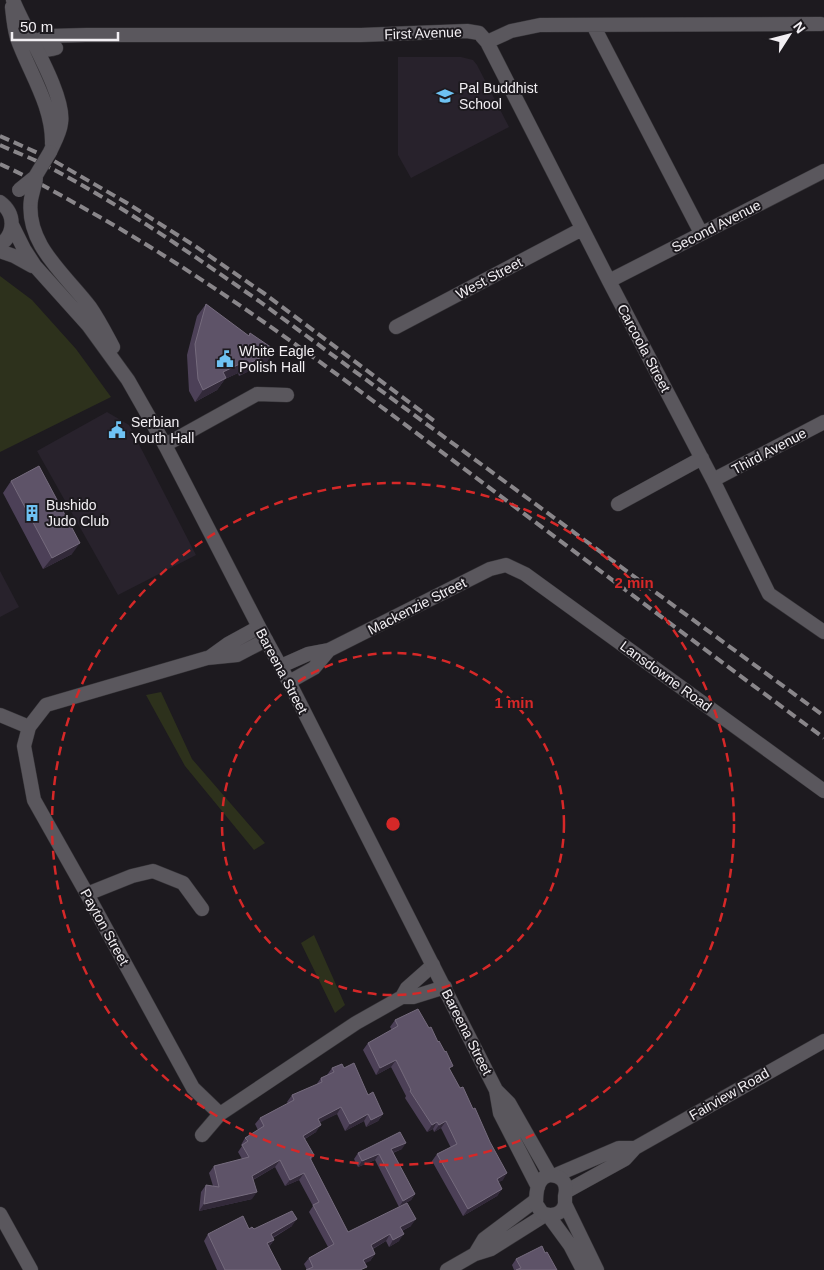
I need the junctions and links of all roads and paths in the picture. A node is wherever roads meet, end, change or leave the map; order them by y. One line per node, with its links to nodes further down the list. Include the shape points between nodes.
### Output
1 (12, 0): 2 (street); 6 (street)
2 (13, 17): 6 (street); 10 (street, via 16,36)
3 (821, 24): 4 (street)
4 (593, 25): 7 (street, via 531,26); 18 (street)
5 (77, 35): 6 (street, First Avenue, via 50,36); 7 (street, First Avenue, via 362,35 467,31 479,33); 8 (street)
6 (33, 42): 8 (street, via 42,49); 9 (street); 10 (street, via 30,50)
7 (487, 42): 17 (street, Carcoola Street)
8 (56, 48): 9 (street, via 48,57)
9 (46, 69): 11 (street, via 62,123)
10 (35, 83): 11 (street, via 51,126)
11 (50, 152): 13 (street, bridge)
12 (824, 171): 18 (street, Second Avenue)
13 (25, 195): 14 (street); 16 (street); 24 (street, via 39,243 97,319)
14 (0, 198)
15 (0, 202): 16 (street, Bareena Street)
16 (12, 223): 19 (street, via 9,236); 21 (street, Bareena Street, via 24,250)
17 (582, 229): 22 (street, Carcoola Street); 23 (street, West Street)
18 (701, 233): 22 (street, Second Avenue)
19 (0, 245)
20 (0, 251): 21 (street, Bareena Street)
21 (39, 271): 24 (street, Bareena Street, via 88,324)
22 (609, 281): 28 (street, Carcoola Street)
23 (396, 327)
24 (134, 390): 27 (street, Bareena Street)
25 (287, 395): 27 (street, via 257,394)
26 (824, 422): 29 (street, Third Avenue)
27 (165, 445): 32 (street, Bareena Street)
28 (702, 458): 29 (street, Carcoola Street); 30 (street)
29 (713, 480): 33 (street, Carcoola Street, via 769,594)
30 (618, 504)
31 (506, 565): 35 (street, Mackenzie Street, via 490,569); 41 (street, Lansdowne Road, via 525,574)
32 (259, 627): 34 (street, Bareena Street); 36 (street, Payton Street)
33 (824, 632)
34 (266, 640): 36 (street, Payton Street, via 237,655); 37 (street, Bareena Street)
35 (330, 650): 37 (street, Mackenzie Street, via 308,654); 38 (street, Mackenzie Street, via 314,668)
36 (207, 658): 40 (street, Payton Street, via 46,705)
37 (281, 666): 38 (street, Bareena Street)
38 (289, 682): 44 (street, Bareena Street)
39 (0, 715): 40 (street)
40 (29, 727): 42 (street, Payton Street, via 24,746 34,800)
41 (824, 791)
42 (87, 894): 43 (street, via 153,871 183,883); 49 (street, Payton Street, via 193,1088)
43 (202, 909)
44 (433, 965): 45 (street, Bareena Street); 46 (street, via 407,988)
45 (445, 987): 46 (street); 48 (street, Bareena Street)
46 (402, 997): 49 (street, via 356,1023)
47 (824, 1040): 51 (street, Fairview Road)
48 (496, 1090): 52 (street, Bareena Street, via 509,1103); 53 (street, Bareena Street, via 500,1113)
49 (220, 1114): 50 (street)
50 (202, 1135)
51 (635, 1148): 52 (street, Fairview Road, via 619,1148); 54 (street, Fairview Road, via 625,1159)
52 (553, 1175): 53 (street, via 540,1180); 54 (street, via 565,1182)
53 (537, 1193): 56 (street, via 538,1208); 57 (street, via 484,1239)
54 (566, 1197): 56 (street, via 559,1213); 61 (street)
55 (0, 1214): 58 (street)
56 (546, 1215): 57 (street, via 492,1249); 60 (street, via 570,1245)
57 (475, 1254): 59 (street)
58 (31, 1270)
59 (447, 1270)
60 (583, 1270)
61 (597, 1270)

